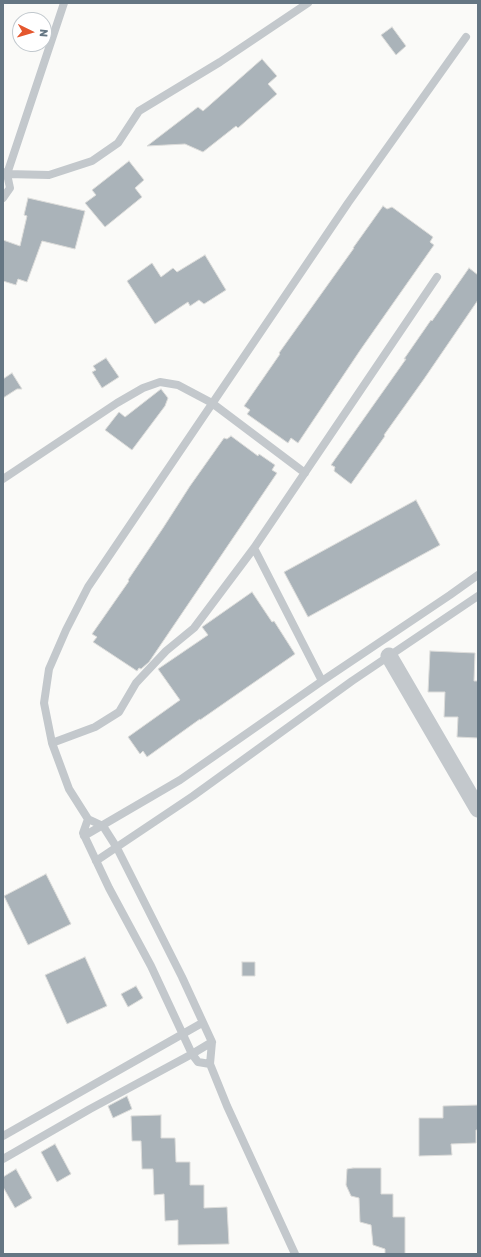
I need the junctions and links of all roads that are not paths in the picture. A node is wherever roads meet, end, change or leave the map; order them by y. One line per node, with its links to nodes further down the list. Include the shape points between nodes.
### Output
1 (64, 3): 4 (lane)
2 (308, 3): 4 (lane, via 220,62 139,111 118,143 92,161 49,175)
3 (466, 36): 7 (lane)
4 (5, 173): 5 (lane, via 10,188)
5 (3, 198)
6 (437, 277): 8 (lane)
7 (212, 403): 8 (lane); 9 (lane, via 178,385 160,382 142,388); 15 (lane, via 88,587 66,630 49,669 44,703)
8 (305, 473): 10 (lane)
9 (3, 479)
10 (254, 548): 14 (lane); 15 (lane, via 194,628 166,651 136,683 119,712 95,727)
11 (478, 575): 14 (lane)
12 (478, 596): 13 (lane)
13 (389, 656): 16 (street); 20 (lane)
14 (322, 681): 18 (lane, via 180,780)
15 (52, 743): 17 (lane, via 69,789)
16 (478, 809)
17 (88, 819): 18 (lane); 19 (lane)
18 (102, 826): 19 (lane); 20 (lane)
19 (84, 836): 21 (lane)
20 (117, 848): 21 (lane); 22 (lane, via 182,977)
21 (96, 861): 23 (lane, via 151,966)
22 (202, 1023): 23 (lane); 24 (lane)
23 (183, 1035): 25 (lane); 27 (lane)
24 (212, 1042): 25 (lane); 26 (lane)
25 (192, 1054): 26 (lane, via 198,1062); 28 (lane)
26 (210, 1064): 29 (lane)
27 (3, 1136)
28 (3, 1159)
29 (295, 1254)

